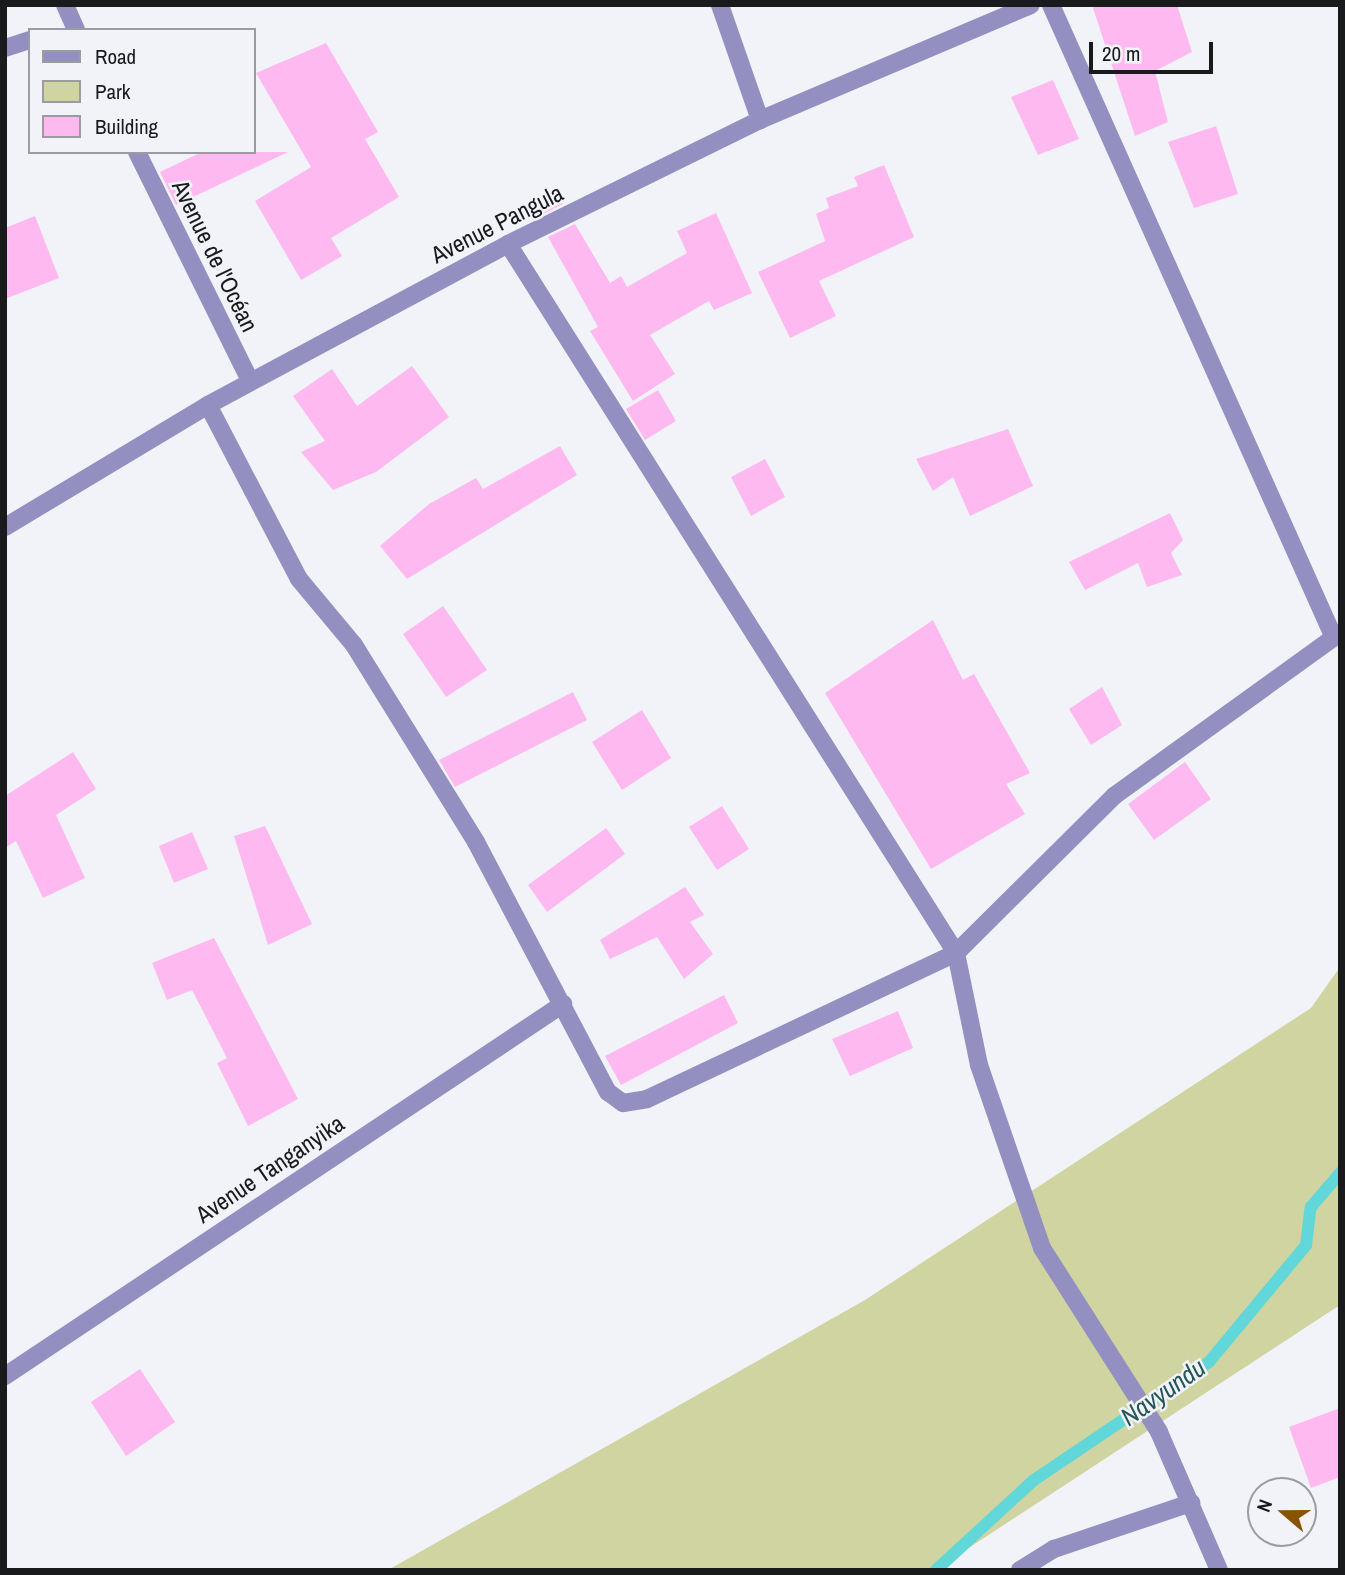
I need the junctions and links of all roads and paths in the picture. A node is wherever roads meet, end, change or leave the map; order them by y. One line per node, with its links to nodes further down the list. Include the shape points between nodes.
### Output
1 (65, 5): 5 (street)
2 (720, 5): 8 (street)
3 (1031, 5): 8 (street, Avenue Pangula)
4 (1051, 5): 14 (street)
5 (70, 28)
6 (28, 41): 7 (street)
7 (5, 48)
8 (760, 120): 10 (street, Avenue Pangula)
9 (138, 154): 11 (street, Avenue de l'Océan)
10 (508, 244): 11 (street, Avenue Pangula); 15 (street)
11 (250, 381): 12 (street, Avenue Pangula)
12 (208, 405): 13 (street, Avenue Pangula); 16 (street, via 299,579 368,668 476,842)
13 (5, 527)
14 (1337, 636): 15 (street, via 1114,796)
15 (956, 953): 16 (street, via 634,1104 608,1093); 18 (street, via 979,1065 1042,1248 1159,1432)
16 (563, 1004): 17 (street, Avenue Tanganyika)
17 (5, 1376)
18 (1191, 1503): 19 (street, via 1054,1549); 20 (street)
19 (1020, 1570)
20 (1219, 1570)

